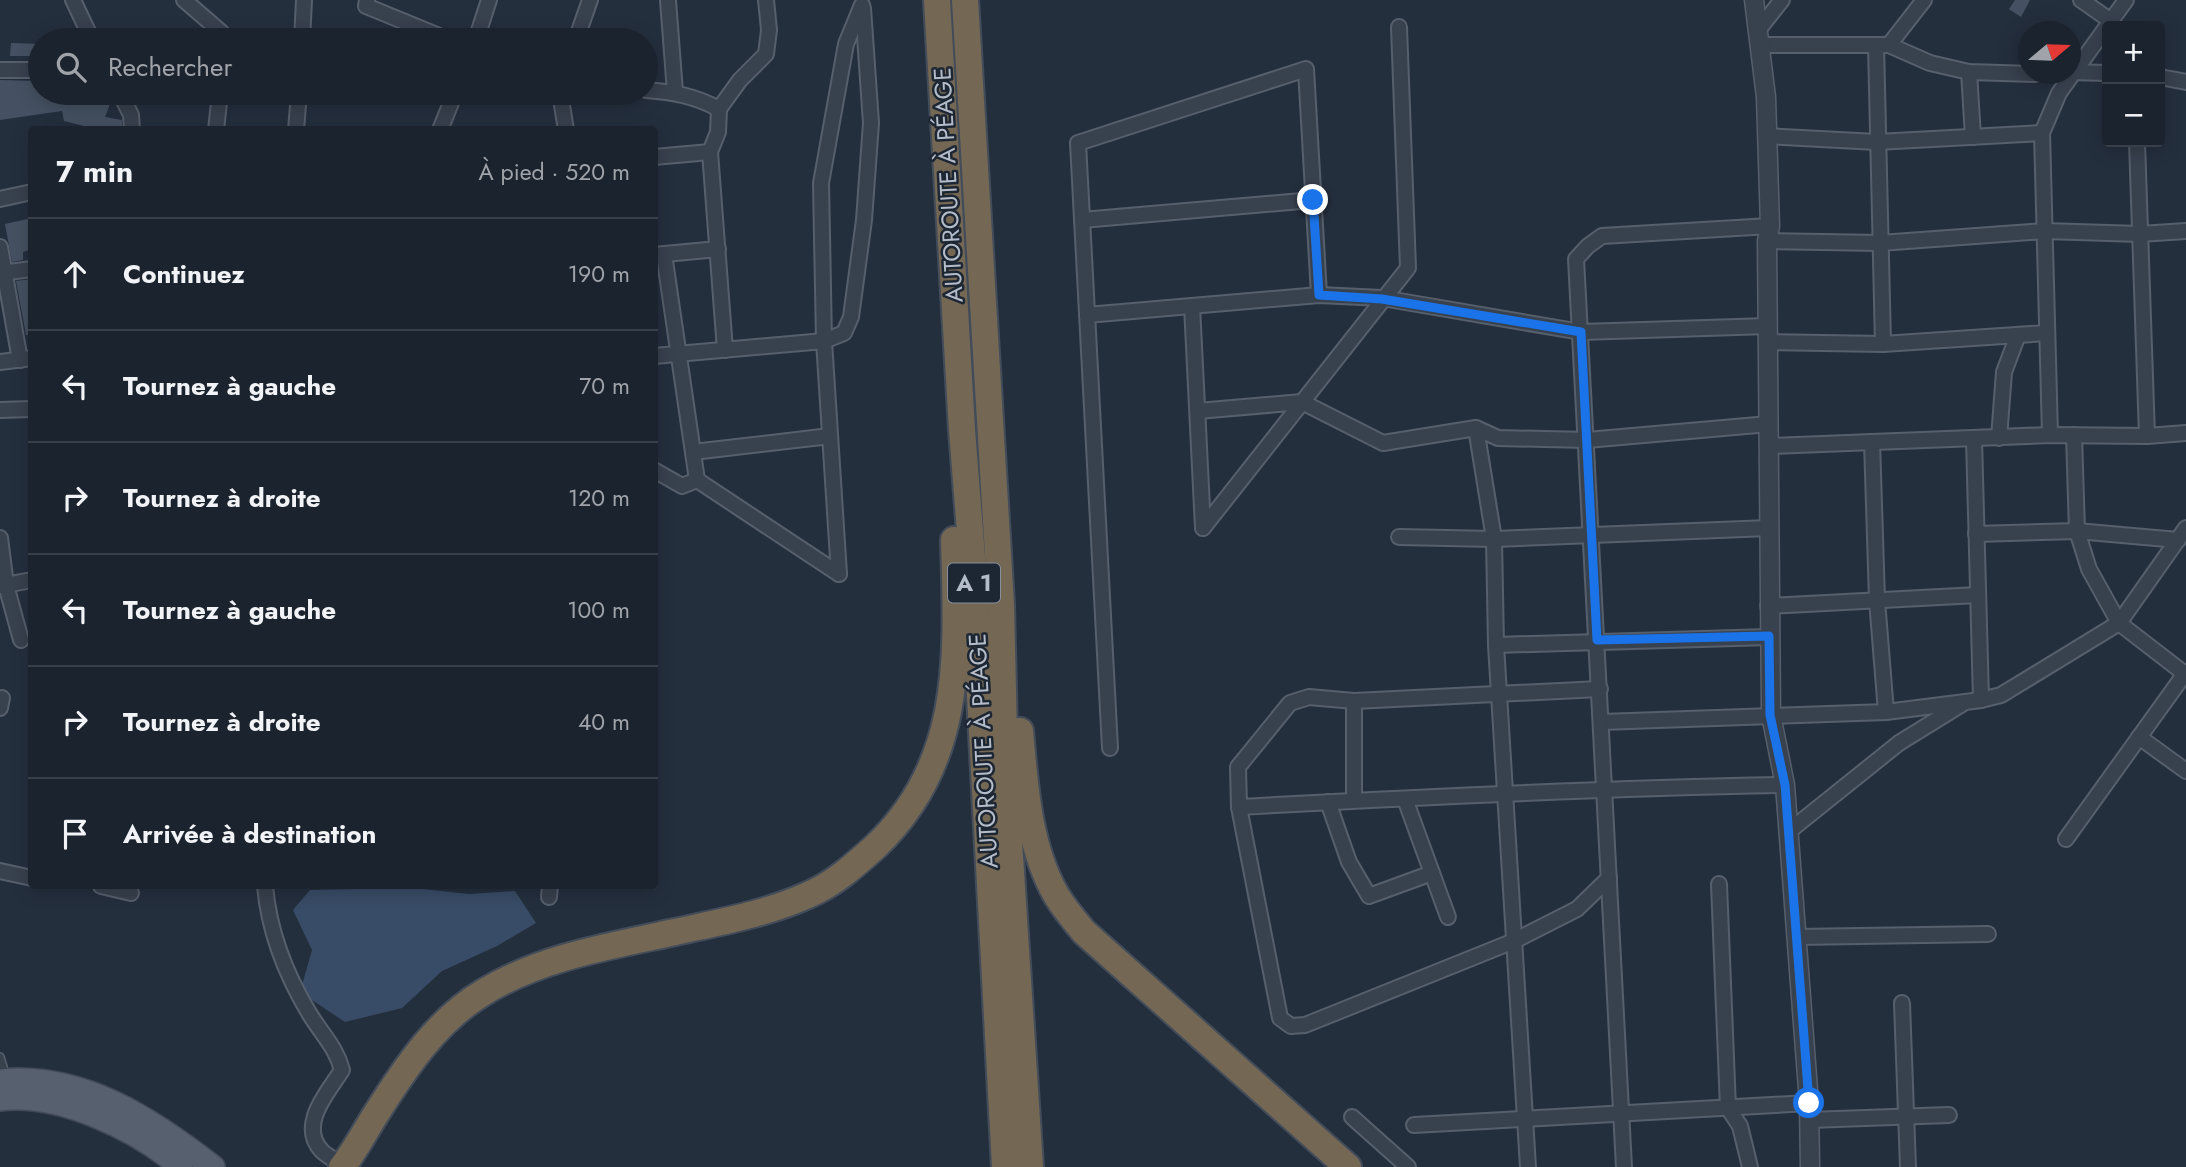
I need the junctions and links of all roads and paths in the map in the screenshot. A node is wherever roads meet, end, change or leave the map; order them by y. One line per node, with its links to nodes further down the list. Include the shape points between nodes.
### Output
1 (74, 0): 19 (street)
2 (184, 0): 20 (street)
3 (304, 0): 21 (street)
4 (368, 0): 22 (street, via 366,6)
5 (489, 0): 23 (street)
6 (590, 0): 24 (street)
7 (668, 0): 38 (street)
8 (765, 0): 44 (street, via 766,54)
9 (937, 0): 92 (highway, AUTOROUTE À PÉAGE / A 1)
10 (965, 0): 118 (highway, A 1)
11 (1754, 0): 25 (street)
12 (1782, 0): 25 (street)
13 (1924, 0): 26 (street)
14 (2081, 0): 17 (street)
15 (2126, 0): 17 (street)
16 (862, 2): 79 (street, via 846,44 821,183); 79 (street, via 871,123 864,220 851,317 844,332)
17 (2110, 20): 27 (street)
18 (1399, 27): 72 (street, via 1408,268)
19 (87, 28)
20 (216, 28)
21 (303, 28)
22 (420, 28)
23 (480, 28)
24 (580, 28)
25 (1760, 37): 26 (street); 51 (street)
26 (1883, 45): 30 (street); 53 (street)
27 (2081, 61)
28 (28, 69): 29 (street)
29 (0, 70)
30 (1969, 72): 32 (street); 52 (street)
31 (2081, 72): 33 (street)
32 (2018, 73)
33 (2102, 74)
34 (2165, 78): 35 (street)
35 (2186, 82)
36 (2065, 84): 50 (street)
37 (658, 91): 38 (street)
38 (675, 92): 44 (street)
39 (126, 105): 45 (street)
40 (219, 105): 46 (street)
41 (298, 105): 47 (street)
42 (450, 105): 48 (street)
43 (563, 105): 49 (street)
44 (719, 109): 55 (street, via 718,132)
45 (132, 126)
46 (216, 126)
47 (296, 126)
48 (442, 126)
49 (565, 126)
50 (2042, 133): 52 (street); 62 (street)
51 (1766, 136): 53 (street); 63 (street)
52 (1973, 137): 53 (street)
53 (1877, 142): 65 (street)
54 (2137, 147): 64 (street)
55 (710, 152): 56 (street); 67 (street)
56 (658, 158)
57 (28, 193): 58 (street)
58 (0, 199)
59 (1313, 200): 60 (street); 60 (street, via 1306,69 1078,143); 71 (street)
60 (1082, 220): 74 (street)
61 (2186, 231): 64 (street)
62 (2045, 232): 64 (street); 65 (street); 76 (street)
63 (1769, 233): 65 (street); 75 (street, via 1602,236 1576,259); 77 (street)
64 (2140, 234): 97 (street)
65 (1880, 243): 80 (street)
66 (0, 247): 70 (street)
67 (718, 249): 68 (street); 81 (street)
68 (659, 255): 82 (street)
69 (28, 269): 70 (street)
70 (3, 272): 84 (street)
71 (1319, 295): 72 (street); 73 (street)
72 (1382, 299): 75 (street); 86 (street)
73 (1192, 306): 74 (street); 89 (street)
74 (1087, 314): 135 (street)
75 (1581, 332): 77 (street); 100 (street)
76 (2047, 333): 78 (street); 94 (street)
77 (1768, 334): 80 (street); 90 (street)
78 (2018, 335): 80 (street); 98 (street, via 2004,372)
79 (824, 341): 81 (street); 95 (street)
80 (1883, 344)
81 (725, 350): 82 (street)
82 (679, 354): 83 (street); 103 (street)
83 (658, 356)
84 (26, 358): 85 (street)
85 (0, 362)
86 (1303, 402): 89 (street); 89 (street, via 1203,528); 91 (street, via 1383,443)
87 (0, 410): 88 (street)
88 (28, 410)
89 (1198, 411)
90 (1769, 424): 100 (street); 102 (street)
91 (1476, 428): 100 (street, via 1498,438); 113 (street)
92 (962, 430): 169 (highway, via 955,469 957,631 948,722 916,798 888,833 850,870 809,895 765,912 601,948 487,990 427,1041); 172 (highway, AUTOROUTE À PÉAGE / A 1)
93 (2186, 433): 97 (street)
94 (2050, 435): 96 (street); 98 (street)
95 (830, 436): 103 (street); 105 (street, via 839,574)
96 (2074, 436): 97 (street); 107 (street)
97 (2147, 436)
98 (1999, 438): 99 (street)
99 (1974, 439): 101 (street); 109 (street)
100 (1587, 440): 108 (street)
101 (1872, 442): 102 (street); 117 (street)
102 (1769, 446): 106 (street)
103 (693, 452): 105 (street)
104 (658, 472): 105 (street, via 682,486)
105 (697, 480)
106 (1769, 528): 108 (street); 119 (street)
107 (2077, 530): 109 (street); 110 (street); 120 (street, via 2088,569)
108 (1592, 534): 113 (street); 123 (street)
109 (1976, 534): 116 (street)
110 (2182, 534): 120 (street)
111 (1399, 537): 113 (street)
112 (0, 538): 115 (street)
113 (1494, 539): 124 (street)
114 (28, 581): 115 (street)
115 (3, 585): 122 (street)
116 (1978, 595): 117 (street); 128 (street)
117 (1877, 600): 119 (street); 131 (street)
118 (1001, 605): 173 (highway, A 1, via 1005,779); 174 (highway, via 1016,682 1030,820 1055,893 1084,932)
119 (1768, 606): 121 (street)
120 (2119, 624): 125 (street); 128 (street, via 2001,695)
121 (1769, 636): 123 (street); 132 (street)
122 (20, 640)
123 (1597, 640): 124 (street); 126 (street)
124 (1496, 645): 127 (street)
125 (2185, 673): 134 (street)
126 (1600, 689): 127 (street); 133 (street)
127 (1499, 694): 129 (street); 139 (street)
128 (1981, 700): 130 (street)
129 (1354, 701): 141 (street); 143 (street, via 1309,697 1290,703 1238,767)
130 (1965, 701): 131 (street); 144 (street, via 1899,743)
131 (1886, 712): 132 (street)
132 (1770, 715): 133 (street); 137 (street)
133 (1601, 722): 138 (street)
134 (2140, 737): 136 (street); 145 (street)
135 (1110, 748)
136 (2186, 771)
137 (1785, 785): 138 (street); 144 (street)
138 (1605, 788): 139 (street); 149 (street)
139 (1506, 795): 140 (street); 157 (street)
140 (1405, 799): 141 (street); 147 (street)
141 (1354, 800): 142 (street)
142 (1328, 802): 143 (street); 147 (street, via 1349,862 1369,897)
143 (1239, 807): 157 (street, via 1280,1018 1291,1027)
144 (1788, 832): 156 (street)
145 (2066, 839)
146 (0, 871): 148 (street)
147 (1432, 873): 154 (street)
148 (28, 877)
149 (1609, 878): 157 (street, via 1577,909); 163 (street)
150 (1719, 884): 161 (street)
151 (114, 889): 153 (street)
152 (265, 889): 169 (street, via 282,960 338,1055 342,1070 314,1118 314,1138 321,1151)
153 (131, 893)
154 (1448, 917)
155 (1988, 934): 156 (street)
156 (1796, 937): 162 (street)
157 (1514, 941): 167 (street)
158 (1902, 1003): 166 (street)
159 (0, 1057): 160 (lane)
160 (2, 1087): 170 (main road, via 91,1114); 171 (main road, via 55,1082 104,1097 169,1133)
161 (1728, 1108): 162 (street); 163 (street); 178 (street, via 1740,1126)
162 (1809, 1111): 166 (street); 179 (street)
163 (1621, 1114): 167 (street); 177 (street)
164 (1949, 1115): 166 (street)
165 (1352, 1117): 175 (street)
166 (1906, 1117): 180 (street)
167 (1525, 1119): 168 (street); 176 (street)
168 (1414, 1125)
169 (343, 1166)
170 (181, 1167)
171 (213, 1167)
172 (1005, 1167)
173 (1030, 1167)
174 (1348, 1167)
175 (1408, 1167)
176 (1528, 1167)
177 (1624, 1167)
178 (1750, 1167)
179 (1810, 1167)
180 (1908, 1167)

